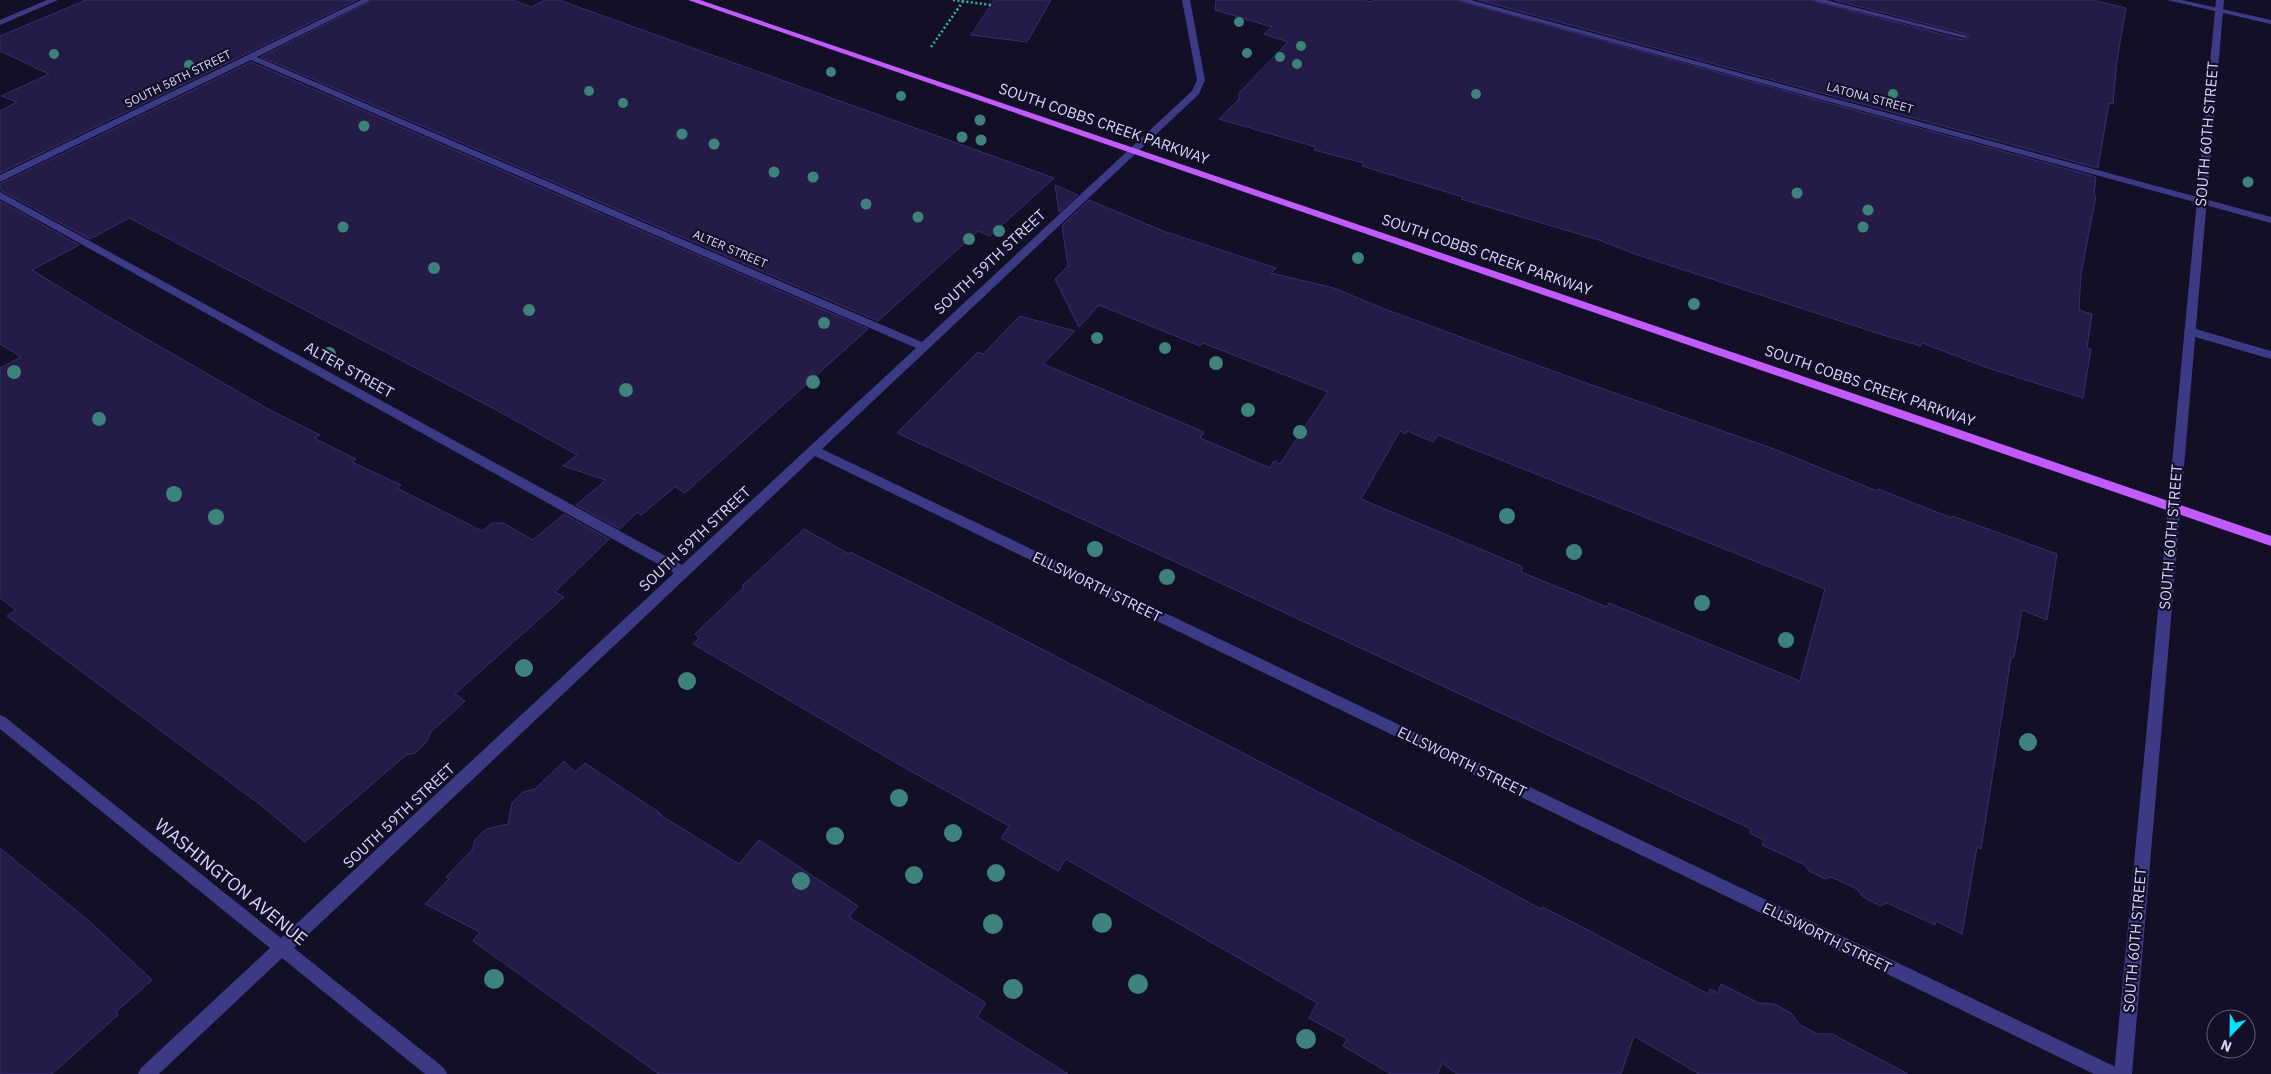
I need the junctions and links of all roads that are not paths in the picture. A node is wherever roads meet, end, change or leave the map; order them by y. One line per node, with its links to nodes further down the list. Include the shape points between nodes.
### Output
1 (54, 0): 9 (street)
2 (367, 0): 12 (street, SOUTH 58TH STREET)
3 (692, 0): 13 (main road, SOUTH COBBS CREEK PARKWAY)
4 (1186, 0): 13 (street, SOUTH 59TH STREET, via 1201,80 1199,86)
5 (1462, 0): 16 (street, LATONA STREET)
6 (1816, 0): 11 (street)
7 (2171, 0): 8 (street)
8 (2219, 5): 10 (street); 16 (street, SOUTH 60TH STREET)
9 (0, 22)
10 (2271, 22)
11 (1964, 36)
12 (251, 57): 14 (street, SOUTH 58TH STREET); 19 (street, ALTER STREET)
13 (1133, 151): 19 (street, SOUTH 59TH STREET); 22 (main road, SOUTH COBBS CREEK PARKWAY)
14 (0, 179)
15 (0, 195): 24 (street, ALTER STREET)
16 (2201, 202): 17 (street, LATONA STREET); 18 (street, SOUTH 60TH STREET)
17 (2271, 220)
18 (2190, 331): 20 (street); 22 (street, SOUTH 60TH STREET)
19 (923, 347): 21 (street, SOUTH 59TH STREET)
20 (2271, 355)
21 (813, 450): 24 (street, SOUTH 59TH STREET); 29 (street, ELLSWORTH STREET)
22 (2174, 507): 23 (main road, SOUTH COBBS CREEK PARKWAY); 30 (street, SOUTH 60TH STREET)
23 (2271, 540)
24 (683, 572): 26 (street, SOUTH 59TH STREET)
25 (0, 721): 26 (street, WASHINGTON AVENUE)
26 (281, 948): 27 (street, SOUTH 59TH STREET); 28 (street, WASHINGTON AVENUE)
27 (147, 1074)
28 (438, 1074)
29 (2112, 1074)
30 (2123, 1074)

